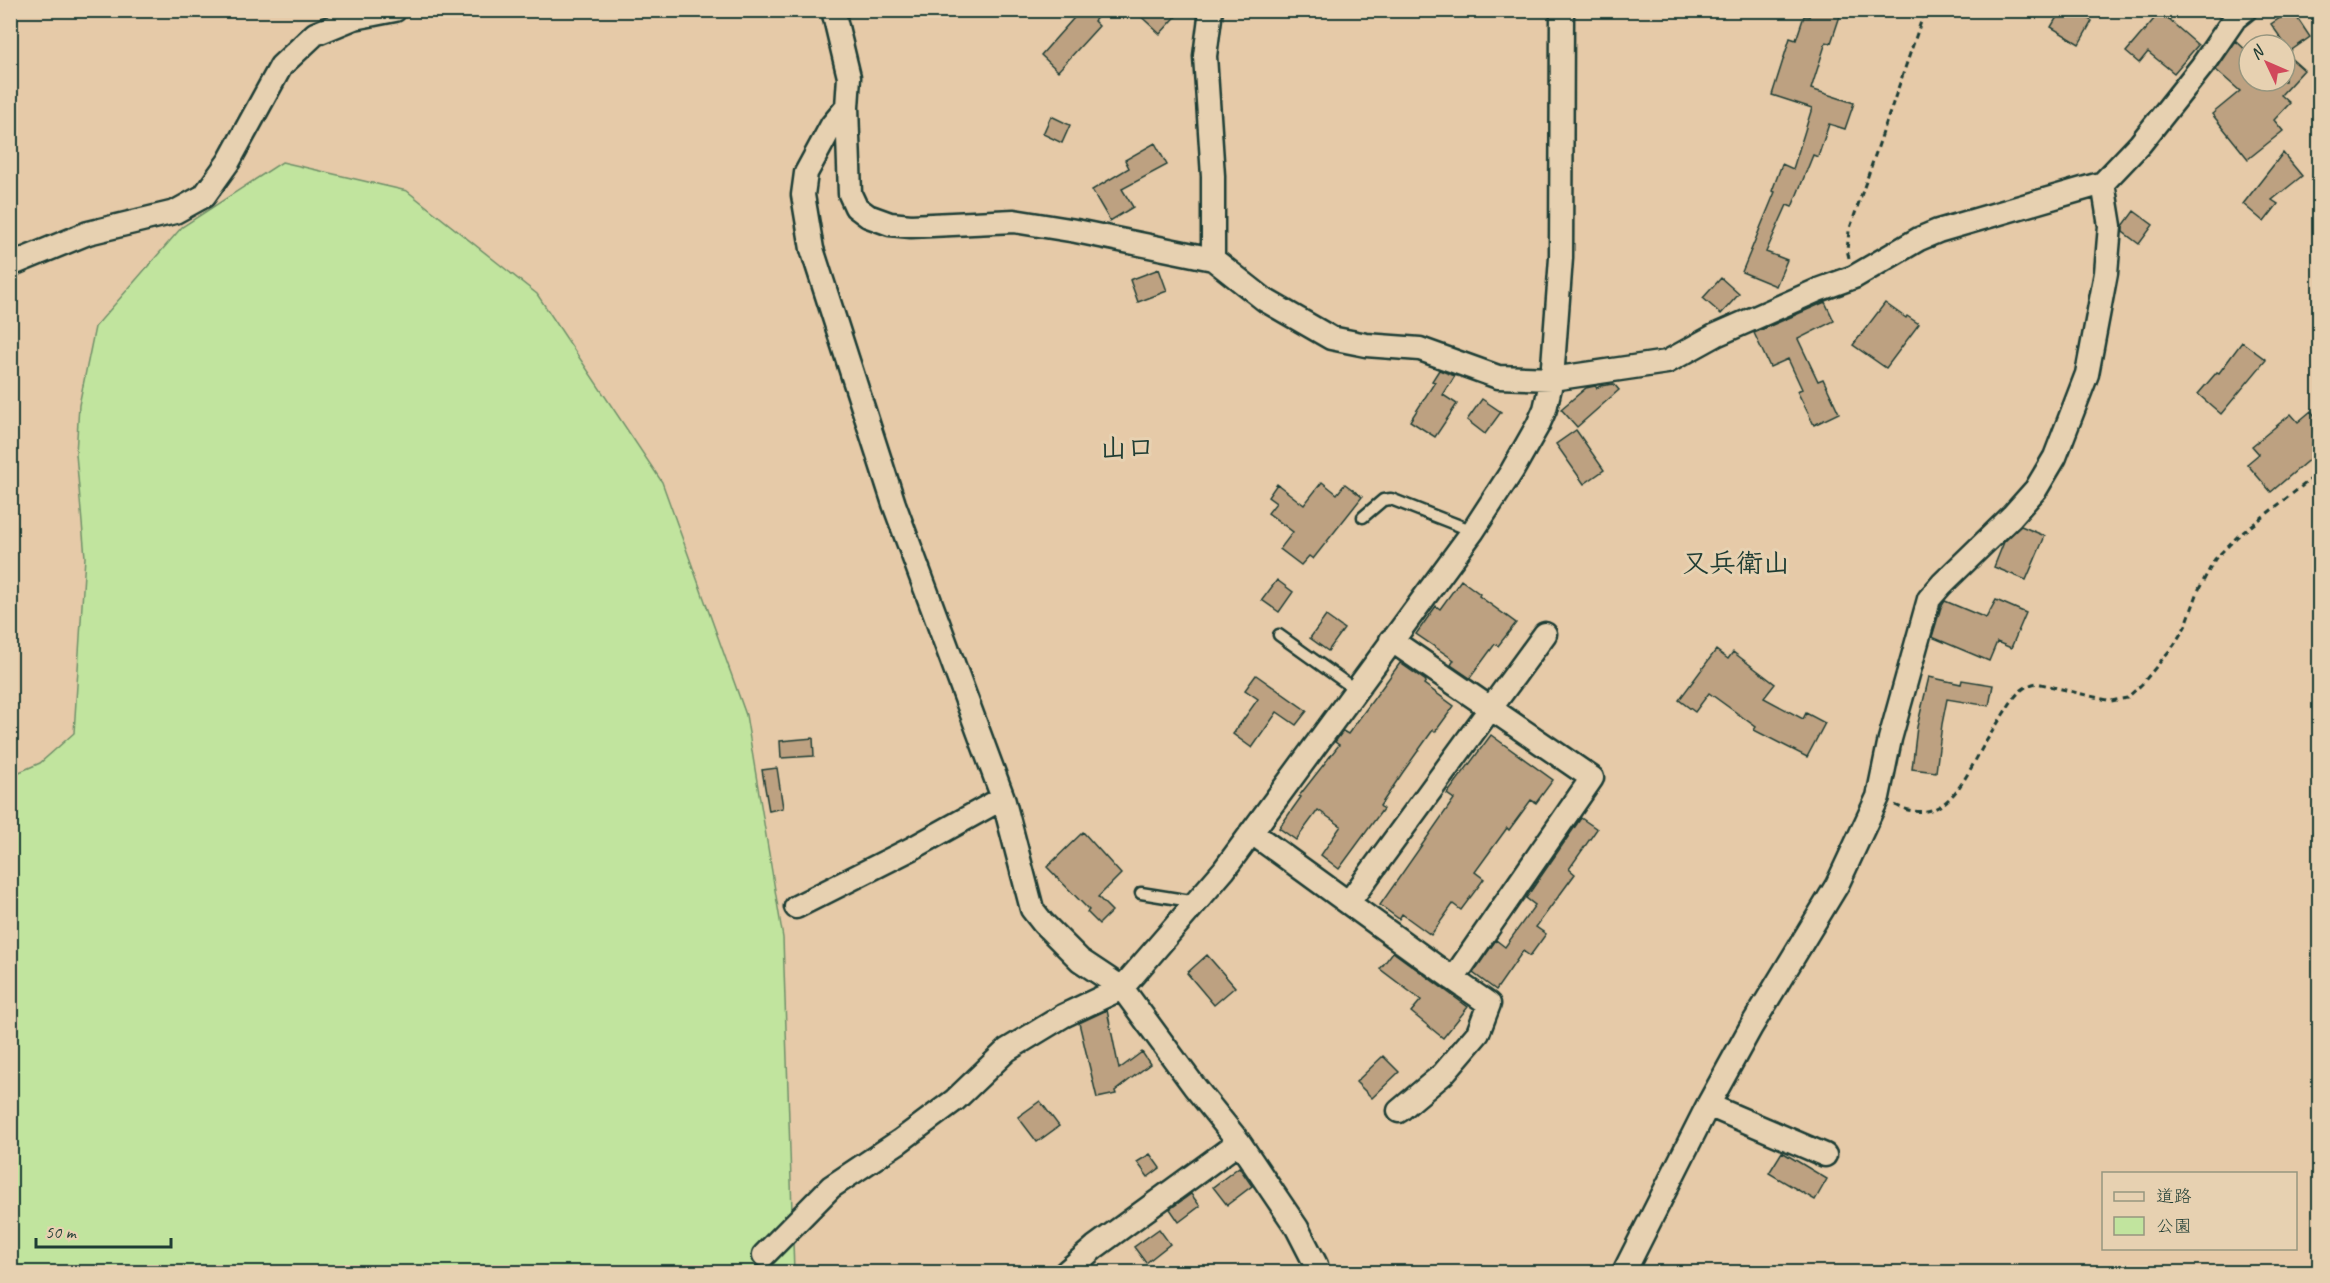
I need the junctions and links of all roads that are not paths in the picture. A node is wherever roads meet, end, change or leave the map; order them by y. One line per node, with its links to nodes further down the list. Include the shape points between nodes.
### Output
1 (395, 10): 9 (street, via 354,18 315,34 281,66 229,161 204,196 175,212 88,233)
2 (833, 10): 6 (street, via 849,76)
3 (1211, 10): 8 (street, via 1205,56 1213,176)
4 (1562, 10): 10 (street, via 1561,258)
5 (2245, 10): 7 (street, via 2140,144)
6 (847, 107): 8 (street, via 850,194 856,207 868,216 911,226 1014,221); 18 (street, via 832,125 806,173 803,195 812,249 894,504)
7 (2103, 183): 10 (street, via 1938,231 1854,277 1716,335 1666,362); 26 (street, via 2110,226 2106,273 2087,374 2055,457 2036,489 1929,599 1878,797 1838,885)
8 (1213, 259): 10 (street, via 1265,300 1331,338 1420,349 1498,377)
9 (10, 265)
10 (1552, 379): 12 (street, via 1545,409 1529,444)
11 (1363, 516): 12 (lane, via 1383,500 1391,499)
12 (1473, 531): 15 (street)
13 (1545, 634): 17 (street)
14 (1280, 635): 16 (lane)
15 (1391, 640): 16 (street); 17 (street)
16 (1356, 690): 19 (street)
17 (1491, 710): 22 (street); 24 (street, via 1592,778)
18 (1003, 798): 23 (street); 25 (street, via 1032,909 1080,960)
19 (1251, 832): 21 (street); 22 (street)
20 (1141, 893): 21 (lane)
21 (1198, 902): 25 (street)
22 (1349, 902): 24 (street)
23 (796, 907)
24 (1453, 979): 27 (street, via 1489,1004 1478,1033 1443,1074)
25 (1122, 988): 28 (street); 30 (street, via 1063,1016 1007,1050 955,1100 831,1186)
26 (1708, 1105): 29 (street); 33 (street)
27 (1399, 1111)
28 (1239, 1142): 31 (street); 32 (street, via 1297,1228)
29 (1825, 1155)
30 (764, 1255)
31 (1066, 1272)
32 (1317, 1272)
33 (1624, 1272)

